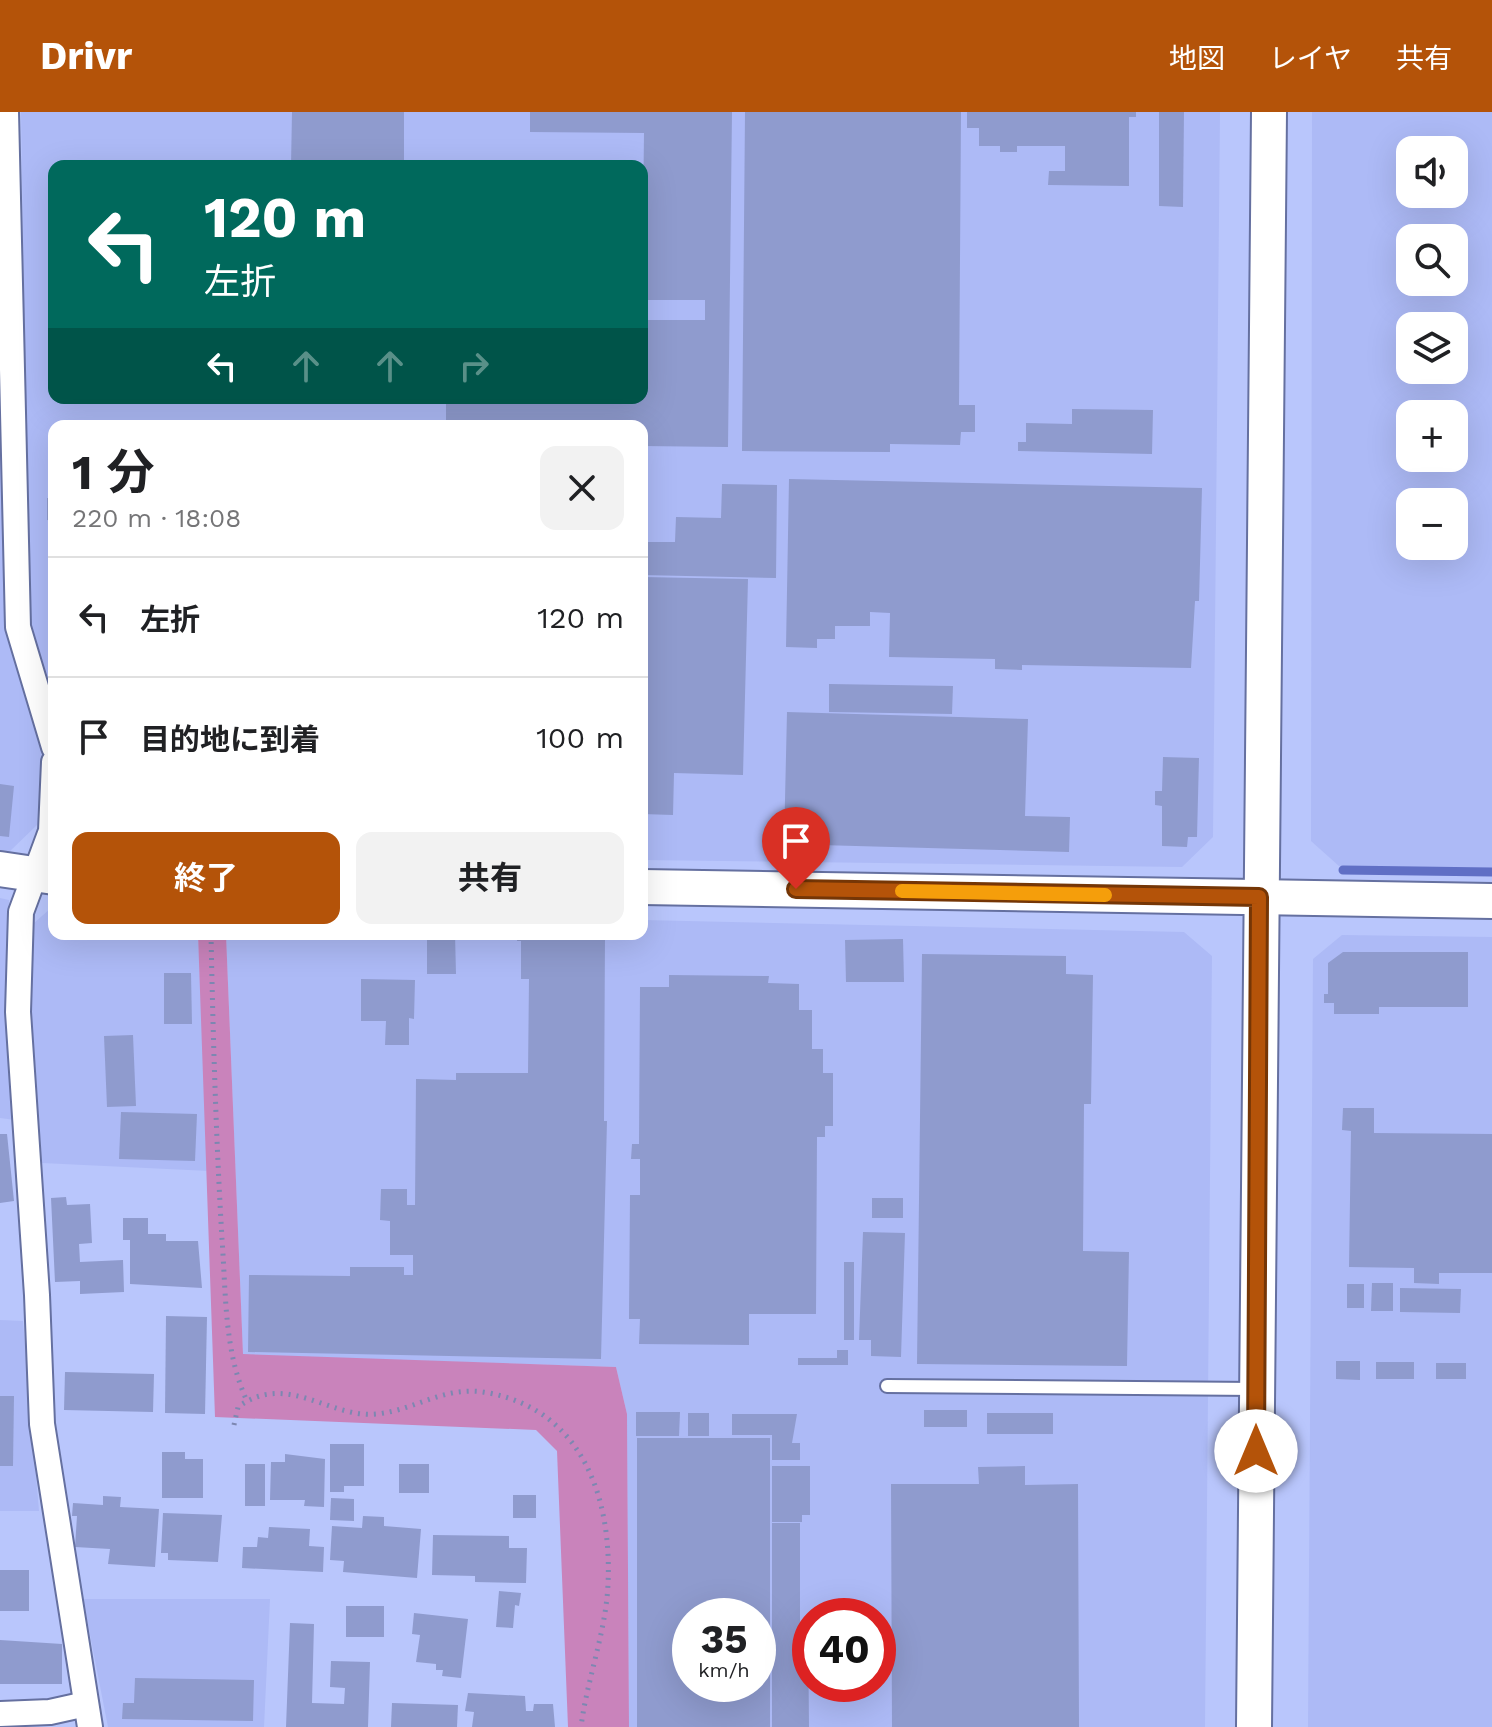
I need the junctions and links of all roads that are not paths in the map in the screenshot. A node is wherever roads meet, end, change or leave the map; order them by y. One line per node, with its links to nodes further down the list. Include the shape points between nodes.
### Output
1 (6, 112): 3 (street, via 18,627)
2 (1269, 112): 8 (street)
3 (48, 727)
4 (48, 854): 6 (street)
5 (0, 869): 6 (street)
6 (45, 876): 13 (street, via 21,912 18,1012 42,1424)
7 (648, 887): 8 (street)
8 (1259, 897): 9 (street); 11 (street)
9 (1492, 901)
10 (887, 1386): 11 (lane)
11 (1256, 1389): 14 (street)
12 (0, 1714): 13 (street)
13 (88, 1716)
14 (1254, 1727)

